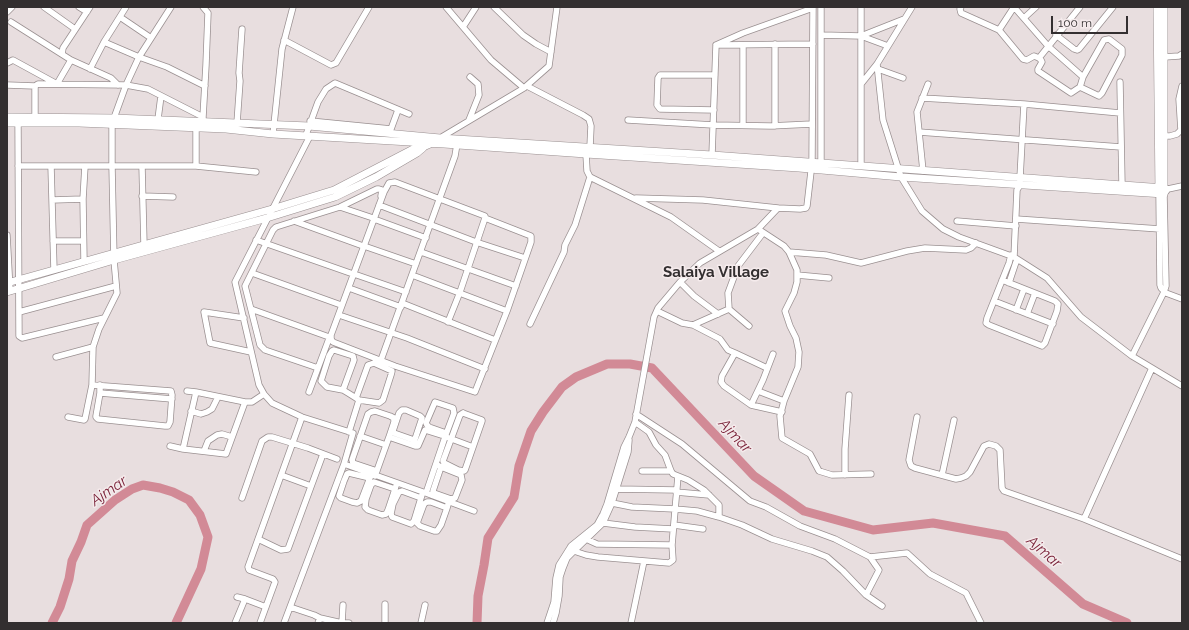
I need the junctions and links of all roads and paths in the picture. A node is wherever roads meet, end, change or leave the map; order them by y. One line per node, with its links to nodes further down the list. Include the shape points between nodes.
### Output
1 (12, 7): 25 (street)
2 (44, 7): 31 (street)
3 (79, 7): 23 (street)
4 (126, 7): 26 (street)
5 (171, 7): 37 (street)
6 (203, 7): 68 (street, via 208,13)
7 (293, 7): 38 (street)
8 (369, 7): 38 (street, via 336,63 331,65)
9 (446, 7): 24 (street)
10 (476, 7): 30 (street)
11 (494, 7): 46 (street, via 523,35)
12 (557, 7): 46 (street)
13 (821, 7): 34 (street)
14 (861, 7): 36 (street)
15 (912, 7): 28 (street)
16 (961, 7): 33 (street, via 961,13)
17 (1036, 7): 27 (street)
18 (1080, 7): 35 (street)
19 (1157, 7): 50 (street)
20 (1164, 7): 50 (street)
21 (813, 8): 41 (street); 42 (street, via 743,32)
22 (1110, 8): 35 (street, via 1077,50)
23 (88, 10): 31 (street)
24 (451, 10): 30 (street)
25 (7, 12)
26 (120, 17): 37 (street); 39 (street)
27 (1024, 18): 33 (street, via 1014,7); 45 (street)
28 (904, 19): 36 (street); 44 (street)
29 (10, 22): 47 (street)
30 (463, 27): 70 (street, via 491,60)
31 (75, 29): 47 (street)
32 (242, 29): 89 (street)
33 (999, 30): 51 (street, via 1023,59 1027,60 1034,56)
34 (821, 35): 36 (street); 119 (street)
35 (1056, 35): 45 (street)
36 (861, 36): 44 (street); 62 (street)
37 (152, 38): 49 (street)
38 (284, 40): 91 (street)
39 (104, 42): 49 (street); 55 (street)
40 (775, 44): 41 (street); 43 (street); 95 (street)
41 (812, 44): 92 (street)
42 (716, 45): 43 (street); 56 (street)
43 (743, 45): 94 (street)
44 (888, 46): 54 (street)
45 (1048, 46): 51 (street); 58 (street)
46 (551, 52): 70 (street, via 549,66)
47 (62, 54): 52 (street)
48 (1182, 54): 50 (street)
49 (139, 57): 66 (street); 68 (street, via 167,67)
50 (1161, 57): 101 (street)
51 (1039, 58): 71 (street, via 1042,62 1038,71 1069,93)
52 (71, 60): 55 (street); 61 (street)
53 (7, 63): 61 (street, via 13,60)
54 (877, 66): 59 (street); 62 (street); 121 (street, via 883,120)
55 (90, 68): 65 (street, via 111,78)
56 (715, 75): 76 (street); 76 (street, via 660,75 657,105 660,108)
57 (470, 77): 85 (street, via 478,84 479,95)
58 (1083, 77): 71 (street); 71 (street, via 1104,40 1109,39 1122,49 1122,55 1099,96)
59 (903, 78)
60 (1120, 82): 77 (street)
61 (57, 84): 65 (street); 67 (street)
62 (861, 84): 120 (street)
63 (928, 84): 73 (street)
64 (7, 85): 67 (street)
65 (118, 85): 66 (street)
66 (126, 85): 72 (street, via 148,89); 87 (street)
67 (35, 86): 81 (street)
68 (205, 86): 83 (street)
69 (1182, 86): 78 (street, via 1179,99)
70 (525, 87): 85 (street); 107 (street, via 589,119)
71 (1080, 87)
72 (161, 96): 82 (street); 83 (street)
73 (922, 98): 74 (street); 98 (street, via 917,112)
74 (1024, 104): 77 (street); 103 (street)
75 (398, 110): 79 (street); 90 (street, via 391,129); 90 (street, via 335,83 326,89)
76 (714, 110): 93 (street)
77 (1120, 113): 108 (street)
78 (1181, 113): 97 (street)
79 (409, 114)
80 (7, 117): 84 (street)
81 (35, 117): 84 (street); 87 (street)
82 (158, 119): 83 (street); 87 (street)
83 (203, 119): 89 (street)
84 (18, 120): 87 (street, via 79,123); 88 (street); 112 (street)
85 (469, 120): 102 (street)
86 (628, 120): 93 (street)
87 (113, 121): 96 (street); 115 (street)
88 (7, 123)
89 (237, 123): 91 (street)
90 (310, 123): 91 (street); 100 (street); 102 (street)
91 (274, 124): 99 (street)
92 (812, 124): 95 (street); 118 (street)
93 (713, 125): 94 (street); 111 (street)
94 (742, 125): 95 (street)
95 (775, 126)
96 (196, 128): 99 (street); 117 (street)
97 (1181, 129): 101 (street, via 1177,134)
98 (919, 132): 103 (street); 122 (street)
99 (273, 134): 100 (street)
100 (308, 136): 104 (street); 139 (street)
101 (1162, 136): 129 (street)
102 (440, 138): 104 (street); 107 (street)
103 (1022, 140): 108 (street); 126 (street)
104 (431, 143): 105 (street); 106 (street)
105 (457, 144): 110 (street); 132 (street)
106 (423, 147): 139 (street, via 413,149 336,190); 140 (street, via 376,177 335,197)
107 (590, 147): 109 (street)
108 (1121, 147): 127 (street)
109 (598, 151): 110 (street); 111 (street); 118 (street)
110 (586, 154): 124 (street)
111 (712, 155): 118 (street)
112 (18, 166): 113 (street); 175 (street)
113 (51, 166): 114 (street); 135 (street)
114 (85, 166): 115 (street); 134 (street)
115 (112, 166): 116 (street); 163 (street)
116 (142, 166): 117 (street); 130 (street)
117 (196, 166): 123 (street)
118 (812, 166): 119 (street); 138 (street, via 806,208)
119 (821, 166): 120 (street); 125 (street)
120 (861, 166): 121 (street)
121 (898, 169): 122 (street); 125 (street)
122 (923, 171): 126 (street)
123 (256, 172)
124 (590, 177): 133 (street); 206 (street, via 564,252)
125 (901, 177): 126 (street); 156 (street, via 922,211 932,220 943,229)
126 (1020, 181): 127 (street); 129 (street); 145 (street, via 1017,190)
127 (1122, 185): 129 (street)
128 (1182, 186): 129 (street)
129 (1163, 191): 148 (street); 188 (street, via 1166,283)
130 (142, 196): 131 (street); 158 (street)
131 (173, 197)
132 (439, 198): 136 (street, via 389,182); 141 (street, via 486,216); 146 (street)
133 (633, 198): 138 (street, via 703,200); 160 (street, via 671,217)
134 (83, 199): 135 (street); 154 (street)
135 (52, 200): 153 (street)
136 (379, 205): 142 (street); 146 (street)
137 (340, 207): 142 (street); 142 (street, via 380,189 382,193); 143 (street)
138 (778, 208): 147 (street)
139 (272, 209): 140 (street); 158 (street)
140 (267, 218): 152 (street); 163 (street)
141 (485, 218): 155 (street); 165 (street, via 531,236)
142 (374, 219): 151 (street); 159 (street)
143 (294, 221): 157 (street, via 276,226); 159 (street)
144 (957, 221): 145 (street)
145 (1016, 222): 148 (street); 164 (street)
146 (431, 224): 151 (street); 155 (street)
147 (758, 229): 149 (street); 160 (street)
148 (1160, 229): 188 (street, via 1160,285)
149 (763, 233): 162 (street, via 779,242); 195 (street, via 738,266 728,293)
150 (7, 235): 177 (street)
151 (426, 238): 161 (street)
152 (256, 240): 157 (street); 204 (street, via 235,282)
153 (53, 241): 154 (street); 168 (street)
154 (83, 241): 166 (street)
155 (476, 242): 165 (street); 169 (street)
156 (976, 243): 162 (street, via 966,250 925,248 862,263 826,255); 164 (street)
157 (266, 244): 170 (street); 171 (street)
158 (144, 245): 163 (street)
159 (364, 246): 167 (street); 171 (street)
160 (719, 251): 178 (street, via 700,263)
161 (421, 252): 167 (street); 169 (street)
162 (789, 252): 172 (street)
163 (114, 257): 166 (street); 180 (street); 182 (street)
164 (1014, 257): 176 (street); 179 (street); 218 (street, via 1047,278 1080,317)
165 (525, 258): 181 (street)
166 (84, 262): 168 (street)
167 (416, 264): 173 (street)
168 (54, 270): 175 (street)
169 (467, 270): 181 (street); 187 (street)
170 (252, 273): 192 (street); 194 (street, via 245,286)
171 (353, 274): 183 (street); 186 (street); 192 (street)
172 (797, 274): 174 (street); 238 (street, via 794,293 785,311 796,338 799,352 798,367)
173 (412, 275): 186 (street); 187 (street)
174 (829, 278)
175 (19, 279): 177 (street); 182 (street)
176 (1002, 280): 179 (street); 191 (street)
177 (8, 282): 185 (street)
178 (680, 282): 199 (street); 200 (street)
179 (1009, 283): 184 (street)
180 (116, 286): 198 (street); 203 (street, via 116,293)
181 (516, 286): 197 (street)
182 (19, 288): 185 (street); 198 (street)
183 (349, 288): 193 (street); 202 (street)
184 (1024, 289): 189 (street); 196 (street)
185 (8, 291)
186 (406, 292): 193 (street)
187 (460, 292): 197 (street); 205 (street)
188 (1164, 292): 190 (street); 218 (street)
189 (1035, 294): 201 (street); 208 (street, via 1058,304 1058,311)
190 (1182, 299)
191 (994, 301): 196 (street); 208 (street, via 986,323 1038,345 1042,346 1045,343)
192 (341, 305): 211 (street)
193 (401, 305): 205 (street); 210 (street)
194 (251, 308): 211 (street); 220 (street, via 260,345 265,350)
195 (729, 309): 200 (street); 209 (street)
196 (1016, 310): 201 (street)
197 (507, 311): 212 (street)
198 (19, 312): 203 (street, via 19,336 22,338)
199 (655, 314): 207 (street); 244 (street)
200 (718, 314): 207 (street)
201 (1026, 314): 208 (street)
202 (339, 315): 210 (street); 219 (street, via 331,335 333,342)
203 (104, 318): 213 (street)
204 (244, 318): 214 (street); 214 (street, via 204,312 210,343)
205 (448, 322): 212 (street)
206 (530, 324)
207 (693, 324): 215 (street, via 720,339 728,350)
208 (1052, 324)
209 (749, 326)
210 (391, 333): 219 (street); 223 (street)
211 (330, 337): 220 (street)
212 (495, 340): 223 (street)
213 (93, 347): 217 (street); 224 (street)
214 (251, 352): 233 (street, via 259,385)
215 (735, 353): 221 (street); 240 (street, via 721,382)
216 (773, 354): 221 (street)
217 (56, 356)
218 (1132, 356): 222 (street)
219 (381, 360): 223 (street, via 473,392 477,390)
220 (318, 368): 231 (street)
221 (767, 368): 229 (street)
222 (1152, 368): 226 (street); 290 (street)
223 (485, 369)
224 (92, 385): 225 (street); 246 (street, via 85,419)
225 (100, 385): 232 (street); 236 (street, via 171,391)
226 (1182, 386)
227 (343, 390): 227 (street, via 327,387 321,381 329,356 334,350 353,356 354,360); 237 (street)
228 (187, 391): 230 (street)
229 (758, 391): 238 (street); 240 (street)
230 (196, 392): 235 (street); 241 (street)
231 (309, 392)
232 (100, 393): 236 (street); 245 (street)
233 (264, 394): 239 (street, via 252,402); 247 (street, via 272,403)
234 (849, 395): 270 (street)
235 (218, 397): 239 (street); 241 (street, via 212,409 207,412 201,414)
236 (172, 399): 245 (street, via 168,426 98,419)
237 (358, 399): 237 (street, via 379,403 383,400 392,371 374,363 368,365); 251 (street)
238 (784, 401): 242 (street)
239 (245, 402): 254 (street)
240 (751, 405): 242 (street)
241 (191, 411): 262 (street)
242 (782, 412): 270 (street, via 782,438 810,454 819,471 832,475)
243 (90, 414): 245 (street)
244 (636, 414): 250 (street); 298 (street, via 682,444 750,501)
245 (96, 415)
246 (68, 417)
247 (302, 417): 251 (street); 258 (street)
248 (917, 417): 274 (street, via 911,466)
249 (954, 420): 274 (street)
250 (635, 422): 256 (street); 269 (street, via 649,432)
251 (349, 432): 266 (street, via 353,433)
252 (360, 436): 255 (street, via 368,414 375,411 394,418); 259 (street); 273 (street, via 352,460)
253 (447, 436): 253 (street, via 426,423 435,402 454,410); 257 (street, via 425,430 418,446); 261 (street); 261 (street, via 443,461 458,470 466,470); 261 (street, via 460,415 466,413 482,420); 267 (street)
254 (232, 437): 263 (street, via 217,435 208,441); 263 (street, via 226,454)
255 (389, 437): 257 (street); 259 (street)
256 (629, 437): 278 (street, via 628,452); 297 (street, via 603,514 597,525)
257 (414, 443): 257 (street, via 422,418 402,410 393,431)
258 (293, 444): 264 (street); 272 (street); 282 (street, via 272,437 262,441)
259 (386, 445): 273 (street)
260 (170, 446): 262 (street)
261 (474, 447)
262 (183, 449): 263 (street)
263 (204, 451)
264 (323, 454): 265 (street); 276 (street)
265 (337, 459)
266 (344, 464): 273 (street); 309 (street)
267 (438, 465): 267 (street, via 461,475 462,480 455,498 434,493); 280 (street)
268 (642, 471): 269 (street)
269 (671, 471): 275 (street)
270 (845, 474): 271 (street)
271 (871, 474)
272 (281, 475): 276 (street); 294 (street)
273 (373, 475): 273 (street, via 347,474 339,496 352,502 361,501); 277 (street)
274 (942, 475): 290 (street, via 956,479 966,476 984,446 990,444 1000,450 1004,491)
275 (678, 476): 279 (street); 281 (street)
276 (311, 486): 294 (street, via 288,549 282,550)
277 (396, 486): 277 (street, via 374,482 365,507 382,515 386,514); 280 (street)
278 (616, 489): 279 (street); 285 (street)
279 (677, 491): 281 (street); 287 (street)
280 (425, 492): 283 (street); 284 (street)
281 (709, 495): 289 (street, via 720,505)
282 (242, 498)
283 (421, 498): 283 (street, via 399,492 393,504 392,518 411,524)
284 (449, 502): 286 (street); 288 (street)
285 (612, 503): 287 (street, via 632,507); 291 (street)
286 (447, 508): 286 (street, via 438,531 417,523 426,502)
287 (675, 509): 289 (street); 292 (street)
288 (474, 511)
289 (719, 517): 301 (street, via 772,539 827,557)
290 (1084, 520): 299 (street)
291 (603, 523): 292 (street, via 635,527); 295 (street)
292 (674, 527): 293 (street); 296 (street)
293 (703, 530)
294 (258, 539): 308 (street, via 248,567 249,570 273,579)
295 (586, 539): 296 (street, via 597,544); 297 (street)
296 (672, 544): 300 (street, via 672,562)
297 (572, 549): 300 (street, via 586,555); 311 (street, via 560,577 559,596)
298 (870, 557): 301 (street, via 879,570); 320 (street, via 907,553 930,574 966,593)
299 (1182, 559)
300 (644, 561): 319 (street)
301 (866, 595): 307 (street)
302 (237, 597): 303 (street)
303 (245, 599): 308 (street); 312 (street)
304 (385, 604): 317 (street)
305 (343, 605): 315 (street)
306 (425, 605): 318 (street)
307 (882, 606)
308 (266, 607): 313 (street)
309 (290, 607): 310 (street, via 314,615); 314 (street)
310 (319, 621): 315 (street)
311 (551, 622)
312 (235, 623)
313 (260, 623)
314 (284, 623)
315 (342, 623): 316 (street)
316 (349, 623)
317 (385, 623)
318 (421, 623)
319 (631, 623)
320 (981, 623)

